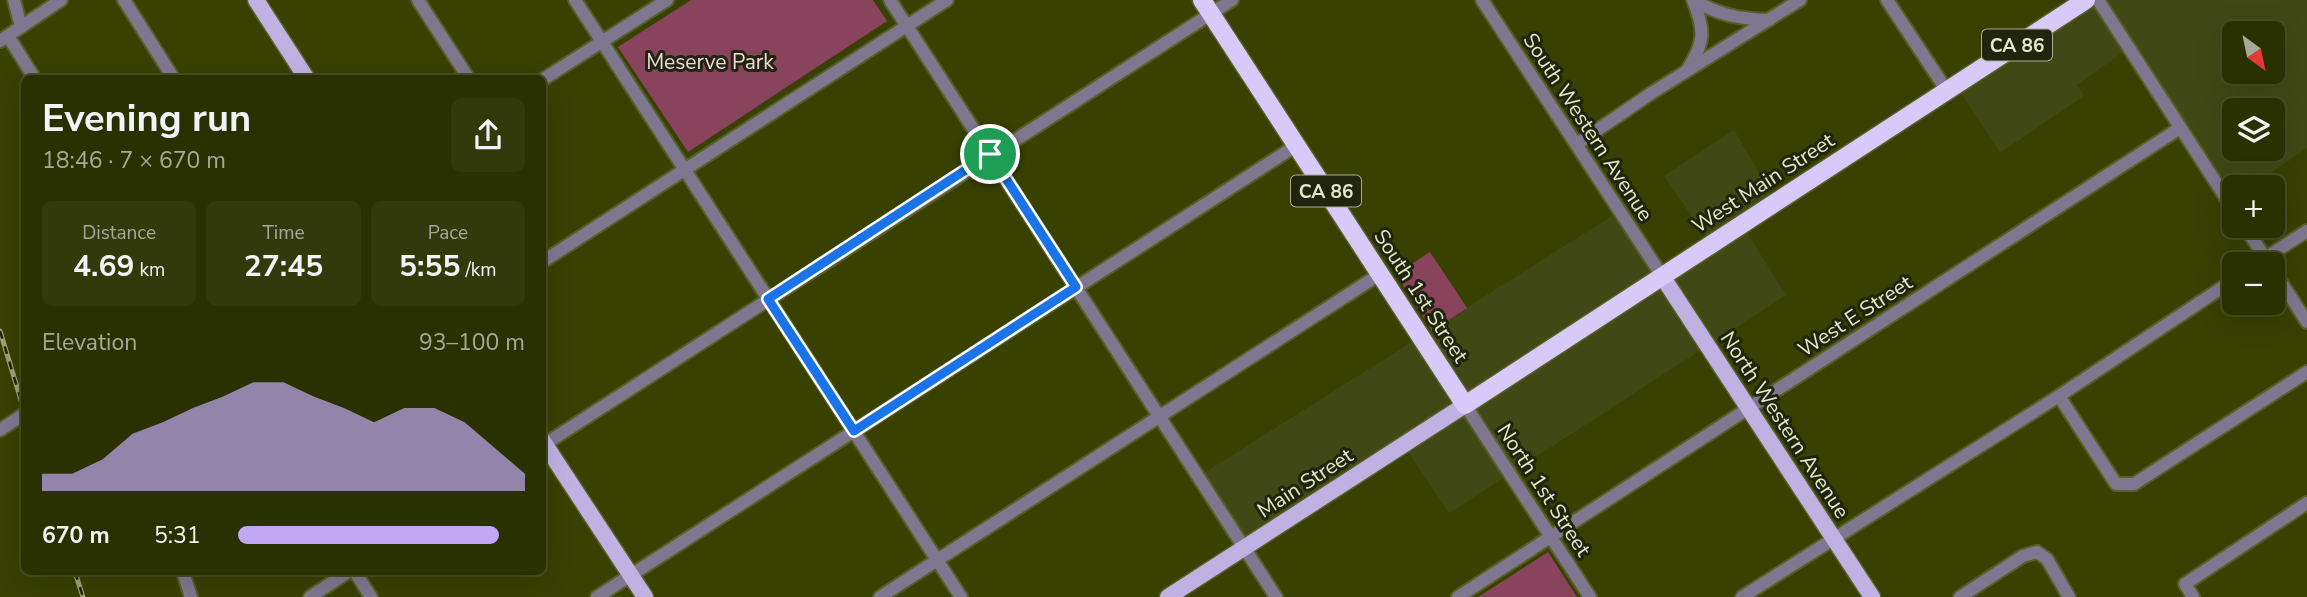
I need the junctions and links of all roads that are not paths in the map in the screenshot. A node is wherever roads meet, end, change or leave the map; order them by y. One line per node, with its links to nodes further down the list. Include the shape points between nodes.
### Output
1 (13, 0): 21 (street)
2 (61, 0): 21 (street)
3 (124, 0): 26 (street)
4 (256, 0): 27 (main road)
5 (418, 0): 28 (street)
6 (575, 0): 23 (street)
7 (667, 0): 23 (street)
8 (890, 0): 20 (street)
9 (947, 0): 20 (street)
10 (1232, 0): 18 (street)
11 (1482, 0): 32 (street, South Western Avenue)
12 (1693, 0): 19 (street, via 1715,13); 24 (street, via 1701,20 1702,47)
13 (1800, 0): 19 (street)
14 (1877, 0): 17 (street)
15 (2086, 0): 30 (highway, West Main Street / CA 86)
16 (2098, 0): 31 (street)
17 (1889, 4): 30 (street)
18 (1207, 7): 33 (highway, South 1st Street / CA 86); 34 (street)
19 (1769, 20): 24 (street)
20 (907, 26): 34 (street); 35 (street)
21 (22, 27): 22 (street)
22 (4, 38): 25 (street)
23 (602, 42): 29 (street); 35 (street)
24 (1685, 72): 32 (street)
25 (32, 75)
26 (171, 75)
27 (304, 75)
28 (466, 75)
29 (546, 77)
30 (1947, 91): 41 (highway, West Main Street / CA 86)
31 (2180, 128): 36 (street); 50 (street, West E Street)
32 (1577, 144): 41 (street, South Western Avenue)
33 (1297, 145): 40 (highway, South 1st Street / CA 86); 42 (street)
34 (990, 154): 42 (street); 45 (street)
35 (685, 169): 39 (street); 45 (street)
36 (2222, 192)
37 (2307, 231): 38 (street)
38 (2278, 252)
39 (546, 259)
40 (1380, 274): 49 (highway, South 1st Street / CA 86); 51 (street)
41 (1662, 276): 49 (highway, West Main Street / CA 86); 50 (main road, North Western Avenue)
42 (1076, 287): 51 (street); 54 (street)
43 (2222, 288): 48 (street)
44 (2285, 288): 46 (street)
45 (768, 299): 54 (street); 55 (street)
46 (2307, 322)
47 (2307, 372): 48 (street, via 2134,484 2116,484)
48 (2059, 396): 59 (street)
49 (1465, 405): 58 (street, North 1st Street); 60 (main road, Main Street)
50 (1748, 408): 58 (street, West E Street); 59 (main road, North Western Avenue)
51 (1159, 415): 60 (street); 61 (street)
52 (21, 416): 53 (street)
53 (0, 430)
54 (854, 431): 61 (street); 65 (street)
55 (546, 441)
56 (546, 448): 65 (main road)
57 (2307, 503): 81 (street, via 2185,584)
58 (1550, 537): 75 (street, West E Street); 76 (street, North 1st Street)
59 (1834, 538): 77 (street); 78 (main road, North Western Avenue)
60 (1245, 547): 73 (main road, Main Street); 74 (street)
61 (936, 560): 71 (street); 72 (street)
62 (184, 575): 66 (street)
63 (343, 575): 67 (street)
64 (357, 575): 68 (street)
65 (631, 575): 69 (street); 70 (main road)
66 (191, 597)
67 (310, 597)
68 (371, 597)
69 (597, 597)
70 (645, 597)
71 (880, 597)
72 (961, 597)
73 (1168, 597)
74 (1276, 597)
75 (1458, 597)
76 (1590, 597)
77 (1742, 597)
78 (1872, 597)
79 (1960, 597): 80 (street, via 2023,556 2037,552 2047,559)
80 (2070, 597)
81 (2193, 597)

